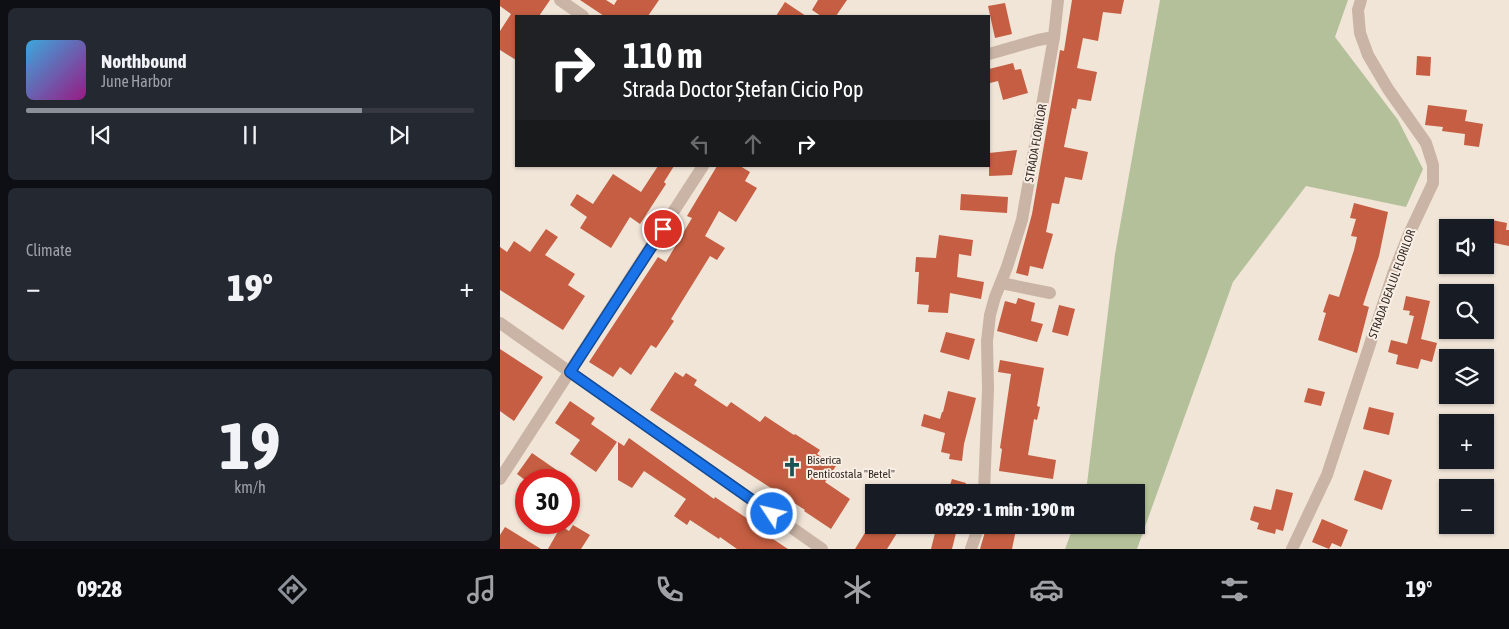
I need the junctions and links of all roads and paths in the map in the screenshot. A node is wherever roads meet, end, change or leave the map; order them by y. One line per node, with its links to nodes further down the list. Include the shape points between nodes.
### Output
1 (560, 0): 4 (street)
2 (1058, 0): 5 (street, STRADA FLORILOR)
3 (1361, 0): 17 (street, STRADA DEALUL FLORILOR, via 1358,10 1360,33 1368,55 1426,144 1433,165 1433,183 1393,274 1328,475)
4 (582, 15)
5 (1054, 37): 6 (street); 8 (street, STRADA FLORILOR, via 1022,220)
6 (990, 54)
7 (702, 167): 11 (street)
8 (1001, 283): 9 (street); 13 (street, STRADA FLORILOR, via 990,315 987,341)
9 (1050, 292)
10 (500, 323): 11 (street)
11 (570, 372): 12 (street); 15 (street)
12 (500, 479)
13 (984, 484)
14 (975, 534): 16 (street)
15 (822, 549)
16 (971, 549)
17 (1292, 549)

